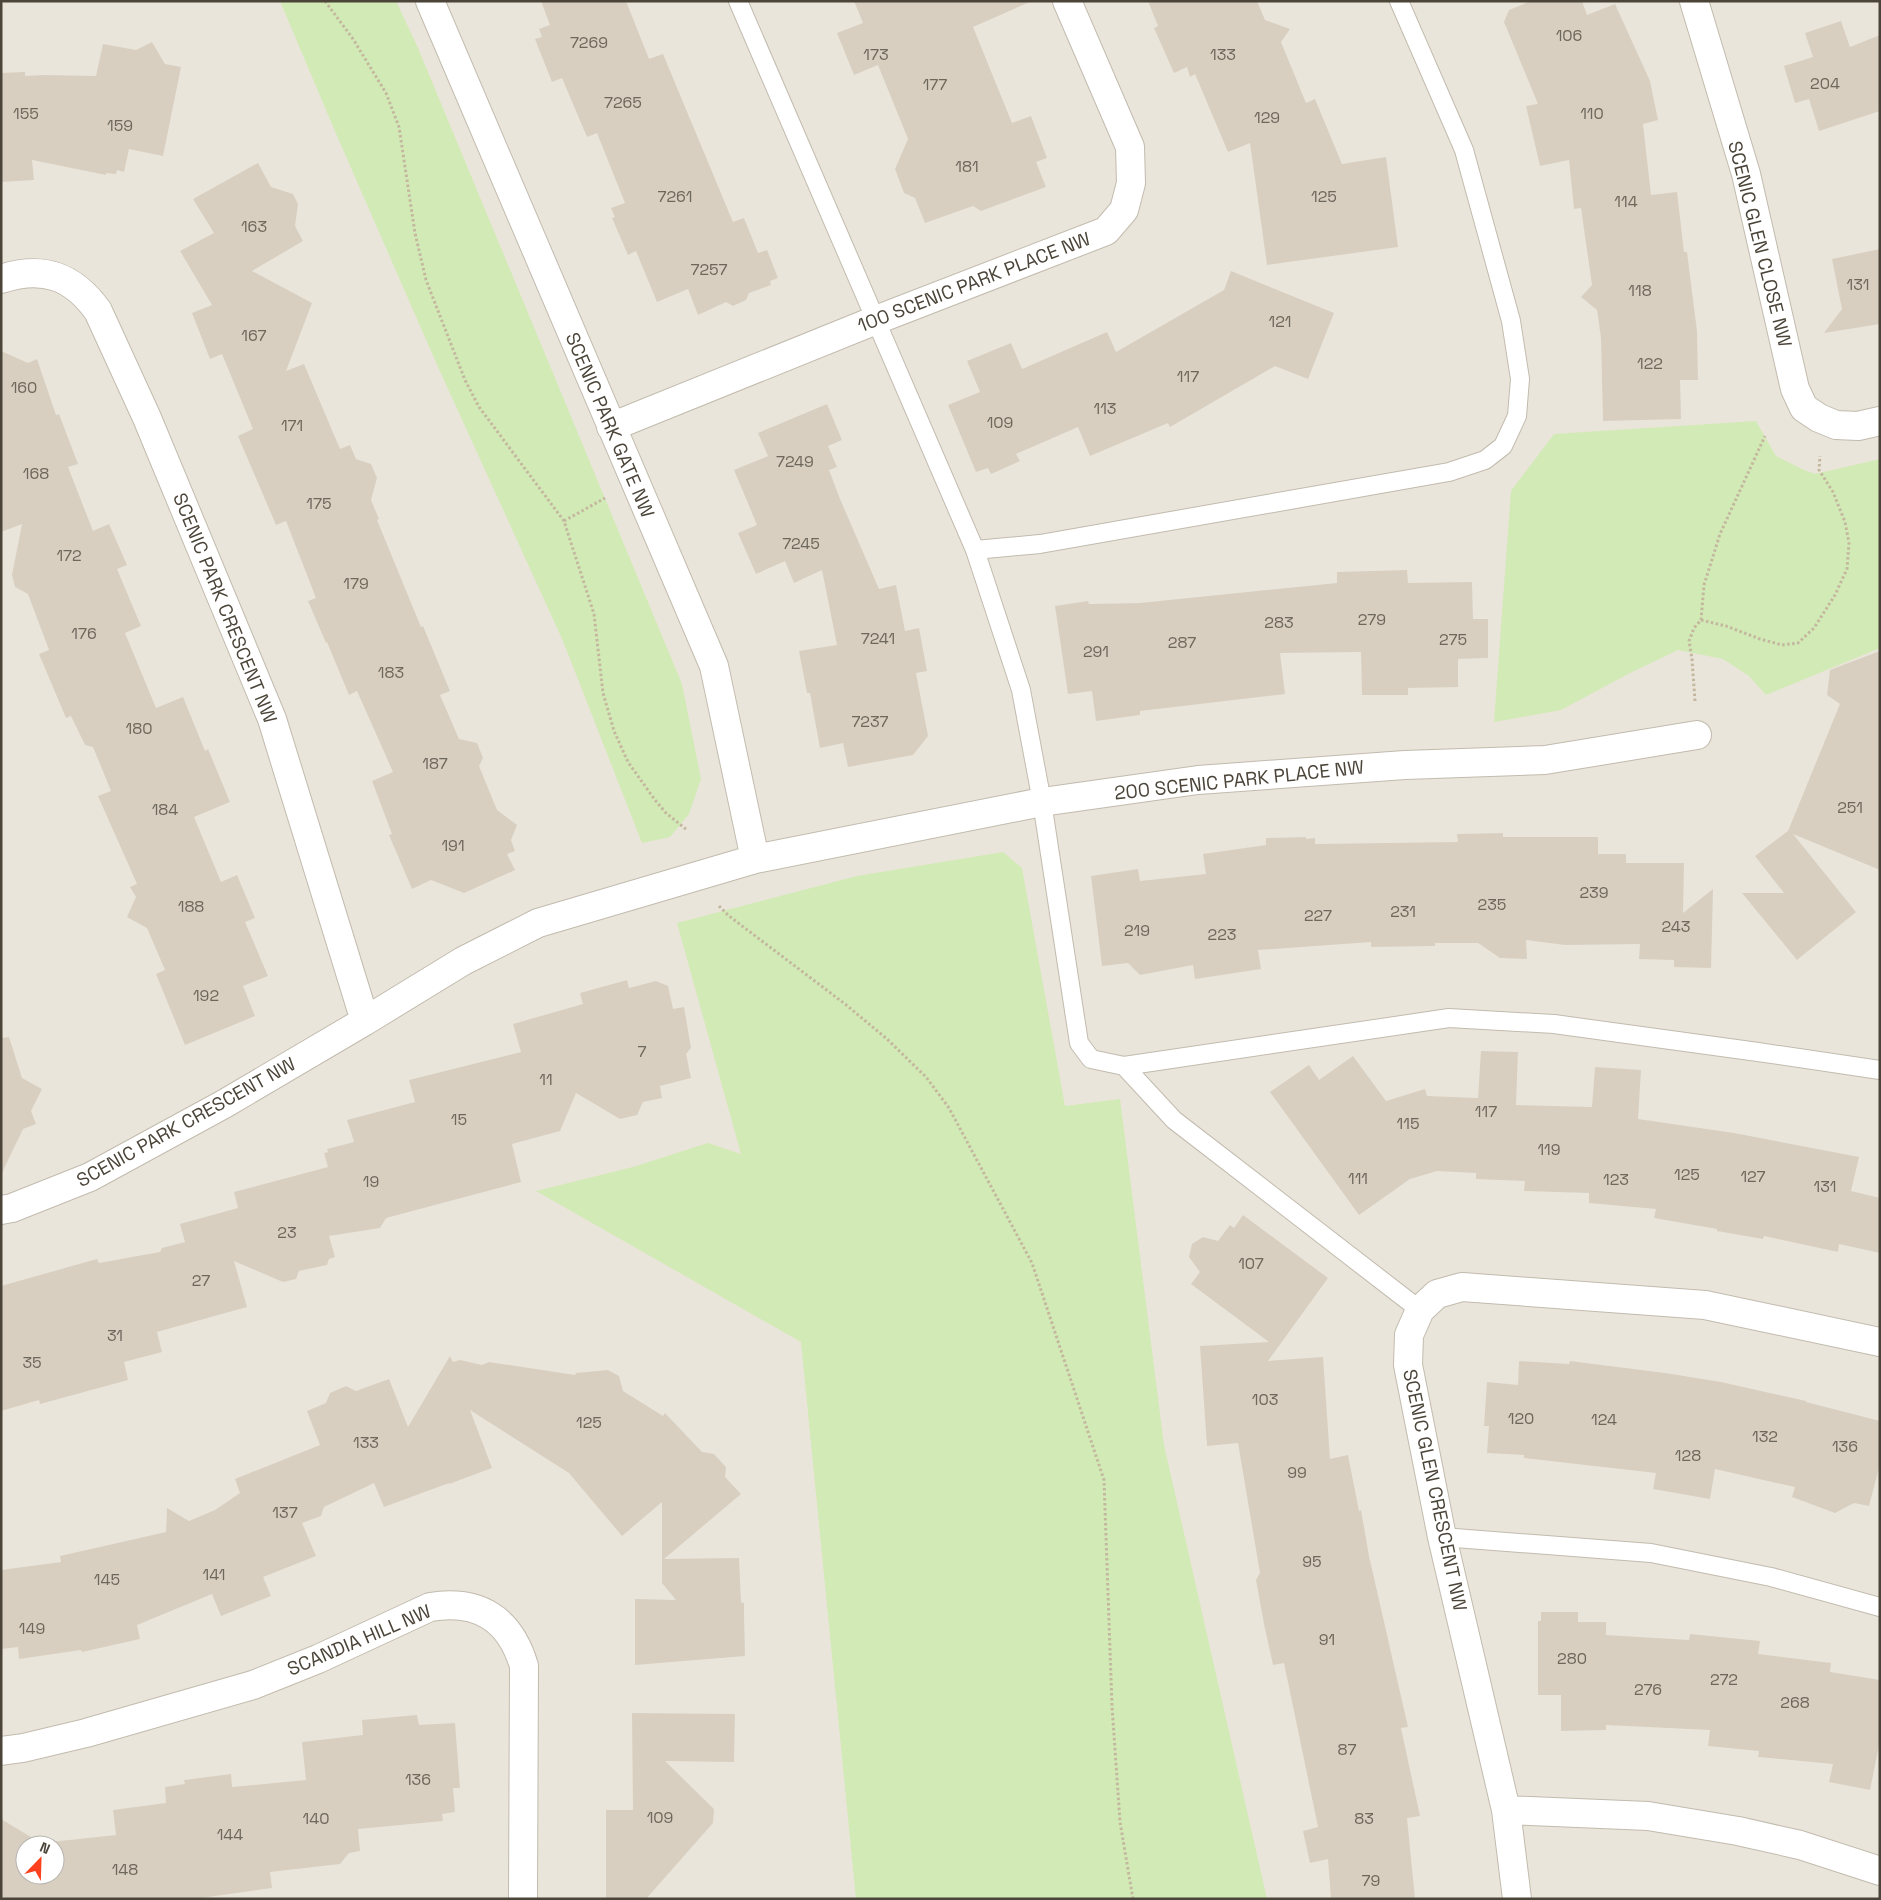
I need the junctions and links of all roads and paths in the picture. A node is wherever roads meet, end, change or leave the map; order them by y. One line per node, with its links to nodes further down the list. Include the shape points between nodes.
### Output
1 (325, 1): 14 (path, via 386,93 399,128 415,233 426,280 465,380 479,407)
2 (430, 1): 10 (street, SCENIC PARK GATE NW)
3 (738, 1): 8 (lane)
4 (1067, 1): 8 (street, 100 SCENIC PARK PLACE NW, via 1130,148 1131,183 1124,210 1106,231)
5 (1399, 1): 15 (lane, via 1464,150 1511,321 1520,379 1517,416 1503,446 1485,460 1449,472 1040,544)
6 (1694, 1): 9 (street, SCENIC GLEN CLOSE NW, via 1746,174 1795,390 1804,408 1836,425 1858,426)
7 (1, 279): 22 (street, SCENIC PARK CRESCENT NW, via 26,273 59,277 88,297 98,311 147,418 272,719)
8 (876, 320): 10 (street, 100 SCENIC PARK PLACE NW); 15 (lane)
9 (1880, 421)
10 (611, 427): 13 (street, SCENIC PARK GATE NW)
11 (1766, 436): 16 (path, via 1720,534 1704,585)
12 (1820, 465): 16 (path, via 1819,470 1833,492 1845,522 1849,543 1847,569 1836,595 1814,628 1798,643 1782,645)
13 (635, 482): 14 (path); 20 (street, SCENIC PARK GATE NW, via 714,666)
14 (564, 521): 19 (path, via 594,614 603,693 614,732 628,762 655,800)
15 (975, 550): 18 (lane, via 1021,690)
16 (1701, 620): 17 (path, via 1690,641)
17 (1696, 735): 18 (street, 200 SCENIC PARK PLACE NW, via 1545,760 1405,765 1198,780)
18 (1042, 802): 20 (street, 200 SCENIC PARK PLACE NW); 23 (lane, via 1079,1043 1091,1059)
19 (687, 830)
20 (755, 859): 22 (street, SCENIC PARK CRESCENT NW, via 538,923 463,961)
21 (718, 906): 34 (path, via 845,1004 926,1077 953,1116 1032,1263 1104,1480 1112,1716 1120,1822)
22 (365, 1021): 25 (street, SCENIC PARK CRESCENT NW, via 90,1178)
23 (1124, 1066): 24 (lane, via 1449,1018 1554,1024); 26 (lane, via 1174,1120)
24 (1880, 1070)
25 (1, 1210)
26 (1420, 1310): 27 (street, SCENIC GLEN CRESCENT NW, via 1437,1294 1462,1286 1705,1305); 28 (street, SCENIC GLEN CRESCENT NW, via 1409,1335 1408,1365)
27 (1880, 1342)
28 (1442, 1537): 29 (lane, via 1650,1552 1771,1577); 31 (street, SCENIC GLEN CRESCENT NW)
29 (1880, 1607)
30 (1, 1751): 33 (street, SCANDIA HILL NW, via 86,1733 253,1685 430,1607 466,1606 498,1621 514,1641 524,1666)
31 (1506, 1810): 32 (street, via 1648,1816 1729,1829 1800,1845); 35 (street, SCENIC GLEN CRESCENT NW)
32 (1880, 1871)
33 (523, 1899)
34 (1133, 1899)
35 (1517, 1899)

